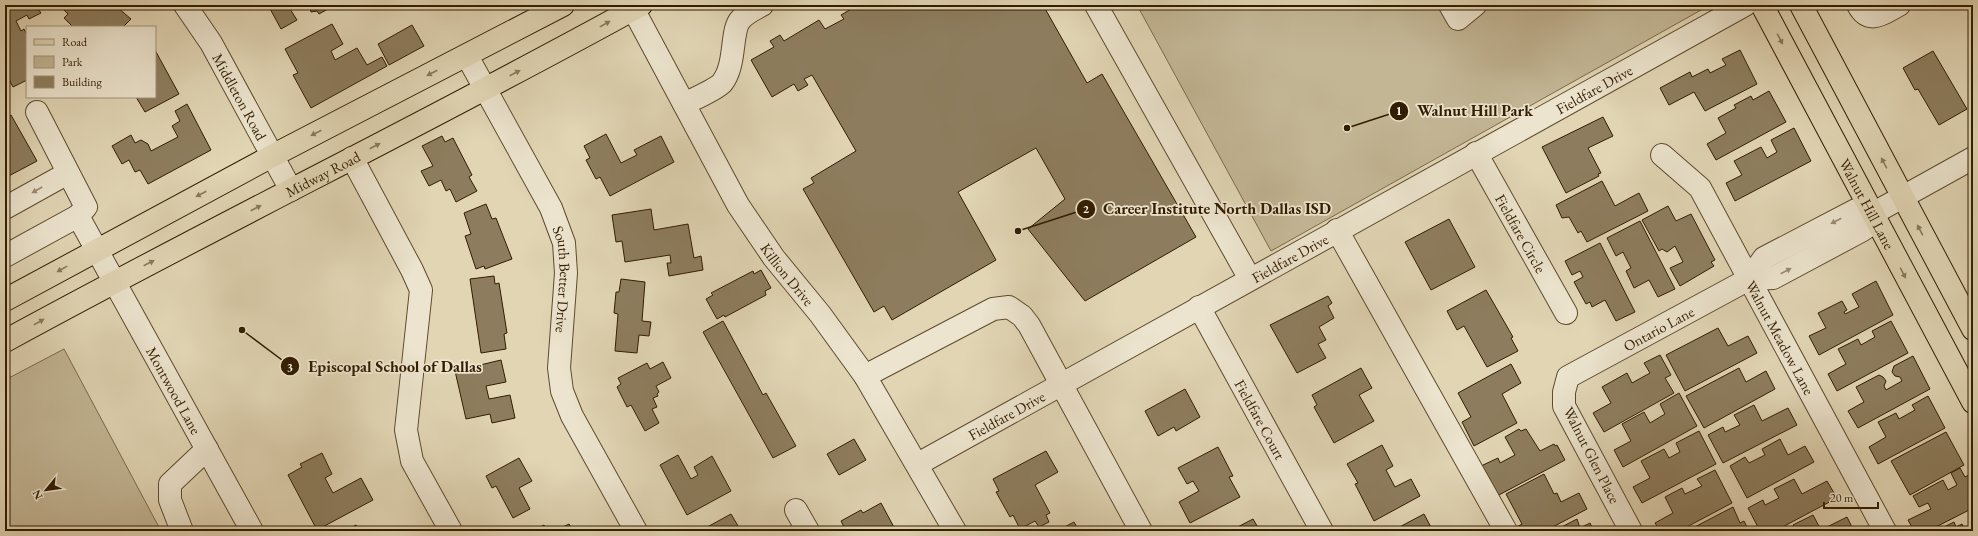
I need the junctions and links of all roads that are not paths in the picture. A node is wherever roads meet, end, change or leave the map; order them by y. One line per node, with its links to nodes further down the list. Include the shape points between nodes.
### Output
1 (185, 5): 19 (street, Middleton Road, via 212,43)
2 (563, 5): 13 (main road)
3 (762, 5): 15 (street, via 740,19 735,34 732,60 721,84)
4 (1096, 5): 31 (street)
5 (1450, 5): 6 (street, via 1458,19)
6 (1475, 5)
7 (1745, 5): 17 (street, Fieldfare Drive)
8 (1762, 5): 26 (main road, Walnut Hill Lane, one-way to 26)
9 (1801, 5): 24 (main road, one-way to 9)
10 (1858, 5): 11 (street, via 1863,13 1870,17 1880,16)
11 (1899, 5)
12 (635, 6): 14 (main road, Midway Road, one-way to 12); 15 (street, Killion Drive)
13 (467, 56): 14 (street, South Better Drive); 19 (main road, one-way to 19)
14 (484, 89): 20 (main road, Midway Road, one-way to 14); 49 (street, South Better Drive, via 551,208 564,243 566,273 559,368 562,391 572,416)
15 (684, 104): 39 (street, Killion Drive, via 742,211 774,258 820,314)
16 (37, 112): 22 (street)
17 (1476, 153): 28 (street, Fieldfare Drive); 36 (street, Fieldfare Circle)
18 (1662, 155): 32 (street, Walnut Meadow Lane, via 1700,188)
19 (272, 156): 23 (street, Middleton Road); 29 (main road, one-way to 29)
20 (352, 158): 23 (main road, Midway Road); 48 (street, via 412,270 420,290 406,430 412,461)
21 (1973, 158): 24 (street, Ontario Lane)
22 (68, 172): 25 (street, one-way to 25); 27 (street, via 86,207)
23 (291, 190): 33 (main road, Midway Road, one-way to 23)
24 (1902, 197): 26 (street, Ontario Lane); 37 (main road, one-way to 24)
25 (5, 208)
26 (1872, 214): 32 (street, Ontario Lane, via 1867,227 1773,278); 42 (main road, Walnut Hill Lane, one-way to 42)
27 (78, 216): 29 (street, Montwood Lane); 30 (street)
28 (1337, 230): 31 (street, Fieldfare Drive); 54 (street)
29 (96, 250): 33 (street, Montwood Lane); 34 (main road, one-way to 34)
30 (5, 256)
31 (1250, 279): 35 (street, Fieldfare Drive)
32 (1749, 279): 40 (street, Ontario Lane); 56 (street, Walnut Meadow Lane)
33 (114, 281): 38 (main road, Midway Road, one-way to 33); 43 (street, Montwood Lane)
34 (5, 300)
35 (1199, 307): 41 (street, Fieldfare Drive); 53 (street, Fieldfare Court)
36 (1566, 313)
37 (1973, 329)
38 (5, 341)
39 (865, 376): 41 (street, via 993,309 1009,307 1022,316 1029,325); 44 (street, Killion Drive)
40 (1568, 377): 55 (street, Walnut Glen Place, via 1564,406)
41 (1060, 385): 44 (street, Fieldfare Drive); 52 (street)
42 (1973, 402)
43 (207, 449): 46 (street, via 170,484 170,500); 47 (street, Montwood Lane)
44 (918, 464): 51 (street, Killion Drive)
45 (796, 510): 50 (street)
46 (182, 531)
47 (252, 531)
48 (451, 531)
49 (636, 531)
50 (808, 531)
51 (955, 531)
52 (1141, 531)
53 (1322, 531)
54 (1506, 531)
55 (1631, 531)
56 (1885, 531)

